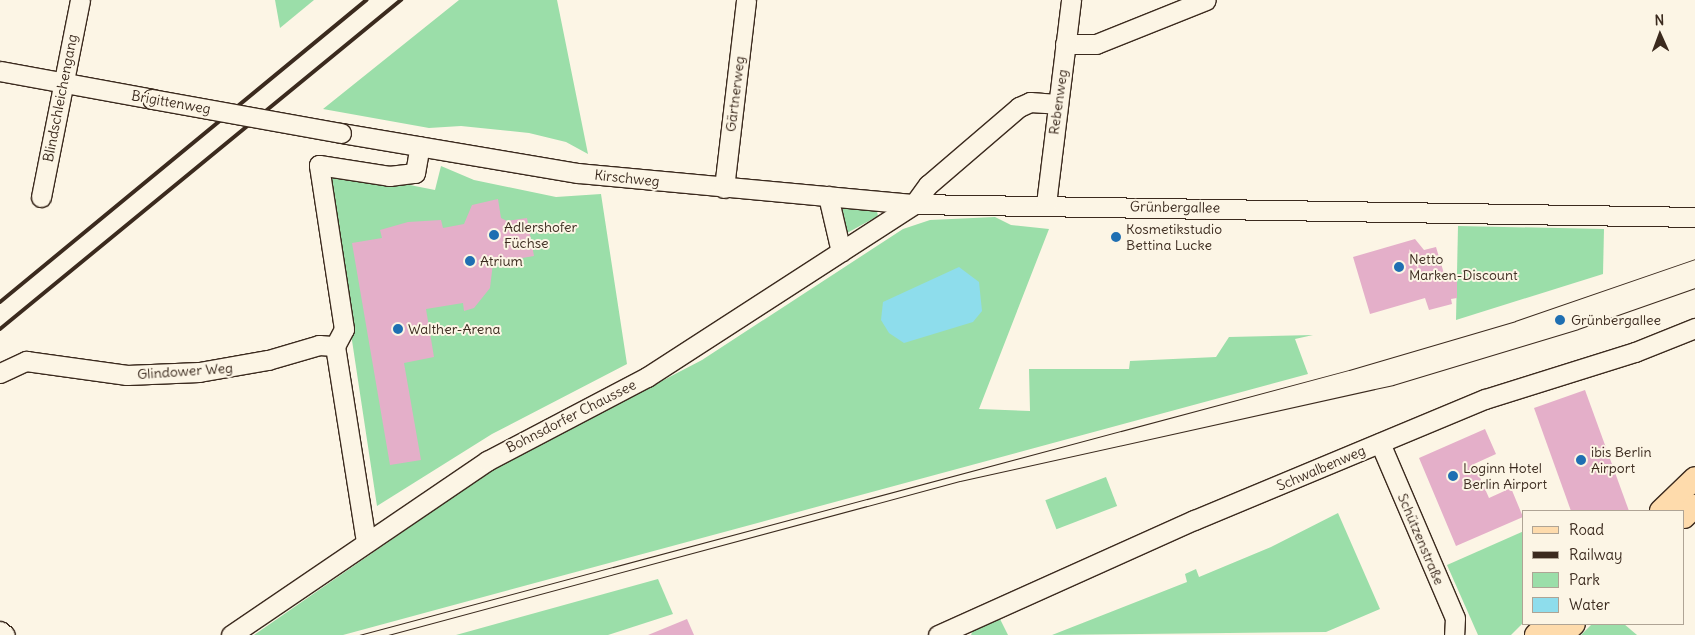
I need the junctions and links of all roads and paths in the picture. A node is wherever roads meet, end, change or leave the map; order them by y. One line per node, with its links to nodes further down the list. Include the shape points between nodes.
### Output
1 (80, 0): 7 (street, Blindschleichengang)
2 (746, 0): 11 (street, Gärtnerweg)
3 (1071, 0): 5 (street, Rebenweg)
4 (1206, 0): 5 (street, via 1096,44)
5 (1065, 44): 8 (street, Rebenweg)
6 (0, 71): 7 (street, Brigittenweg)
7 (63, 84): 9 (street, Brigittenweg, bridge); 13 (street, Blindschleichengang)
8 (1057, 104): 14 (street, via 1030,102 1019,107 928,185); 15 (street, Rebenweg)
9 (342, 133): 10 (street, Kirschweg)
10 (420, 146): 11 (street, Kirschweg, via 578,173); 19 (street, via 415,173 389,176 319,166 344,329)
11 (724, 188): 12 (street, Kirschweg)
12 (828, 196): 14 (street, Kirschweg); 17 (street)
13 (40, 197)
14 (914, 204): 15 (street, Kirschweg); 17 (street, Bohnsdorfer Chaussee)
15 (1046, 204): 16 (street, Grünbergallee)
16 (1695, 216)
17 (841, 252): 26 (street, Bohnsdorfer Chaussee, via 647,377 487,461)
18 (1695, 328): 21 (street, Schwalbenweg, via 1635,352 1486,400)
19 (334, 346): 20 (street, Glindower Weg, via 319,345 268,360 199,372 127,375 26,361); 26 (street)
20 (2, 371)
21 (1380, 443): 30 (street, Schwalbenweg); 33 (street, Schützenstraße, via 1455,618)
22 (1695, 478): 24 (main road)
23 (1695, 506): 25 (main road)
24 (1662, 510)
25 (1685, 516)
26 (366, 542): 32 (street, Bohnsdorfer Chaussee)
27 (1546, 625): 34 (main road)
28 (1573, 625): 35 (main road)
29 (0, 631): 31 (street)
30 (949, 633)
31 (5, 635)
32 (231, 635)
33 (1454, 635)
34 (1536, 635)
35 (1562, 635)

